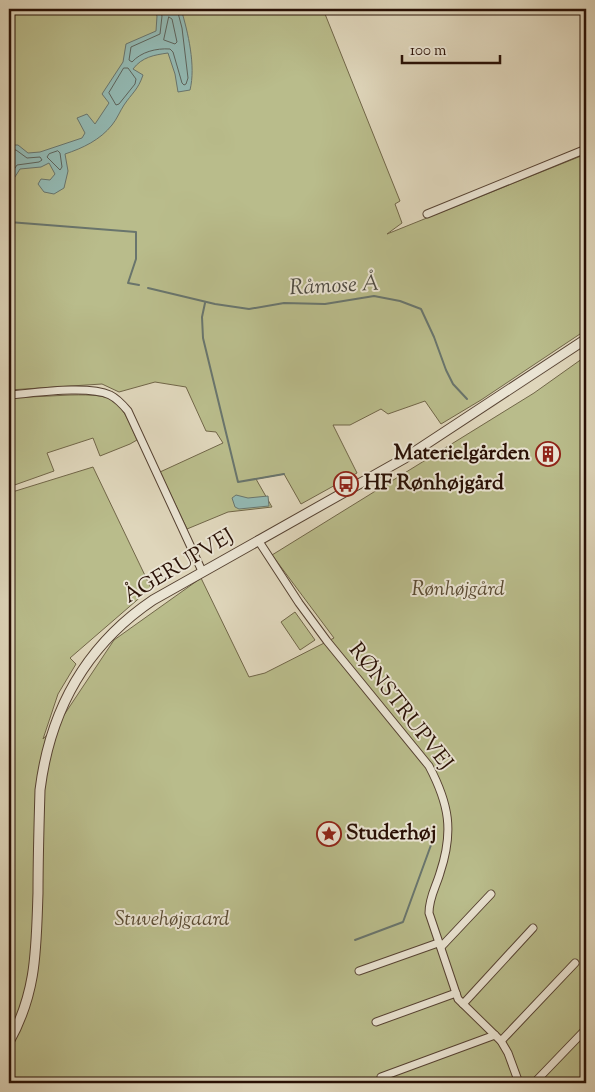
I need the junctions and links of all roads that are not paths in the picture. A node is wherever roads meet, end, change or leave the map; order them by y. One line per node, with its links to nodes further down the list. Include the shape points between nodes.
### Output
1 (586, 149): 2 (street)
2 (427, 214)
3 (586, 339): 5 (street, ÅGERUPVEJ, via 405,458)
4 (9, 395): 6 (street, via 98,392 119,401 128,411)
5 (258, 540): 6 (street, ÅGERUPVEJ); 9 (street, RØNSTRUPVEJ, via 299,603 429,766 441,789 448,832 446,855 429,902 429,913)
6 (202, 571): 17 (street, ÅGERUPVEJ, via 146,604 113,631 85,665 57,718 47,747 40,790 34,971 21,1019)
7 (491, 894): 9 (street)
8 (532, 928): 13 (street)
9 (440, 945): 11 (street); 12 (street, RØNSTRUPVEJ)
10 (575, 963): 16 (street)
11 (360, 970)
12 (456, 993): 13 (street, RØNSTRUPVEJ); 14 (street)
13 (463, 1004): 16 (street, RØNSTRUPVEJ)
14 (376, 1022)
15 (586, 1029): 20 (street)
16 (498, 1038): 18 (street); 19 (street, RØNSTRUPVEJ, via 508,1053)
17 (9, 1042)
18 (382, 1077)
19 (518, 1083)
20 (534, 1083)

